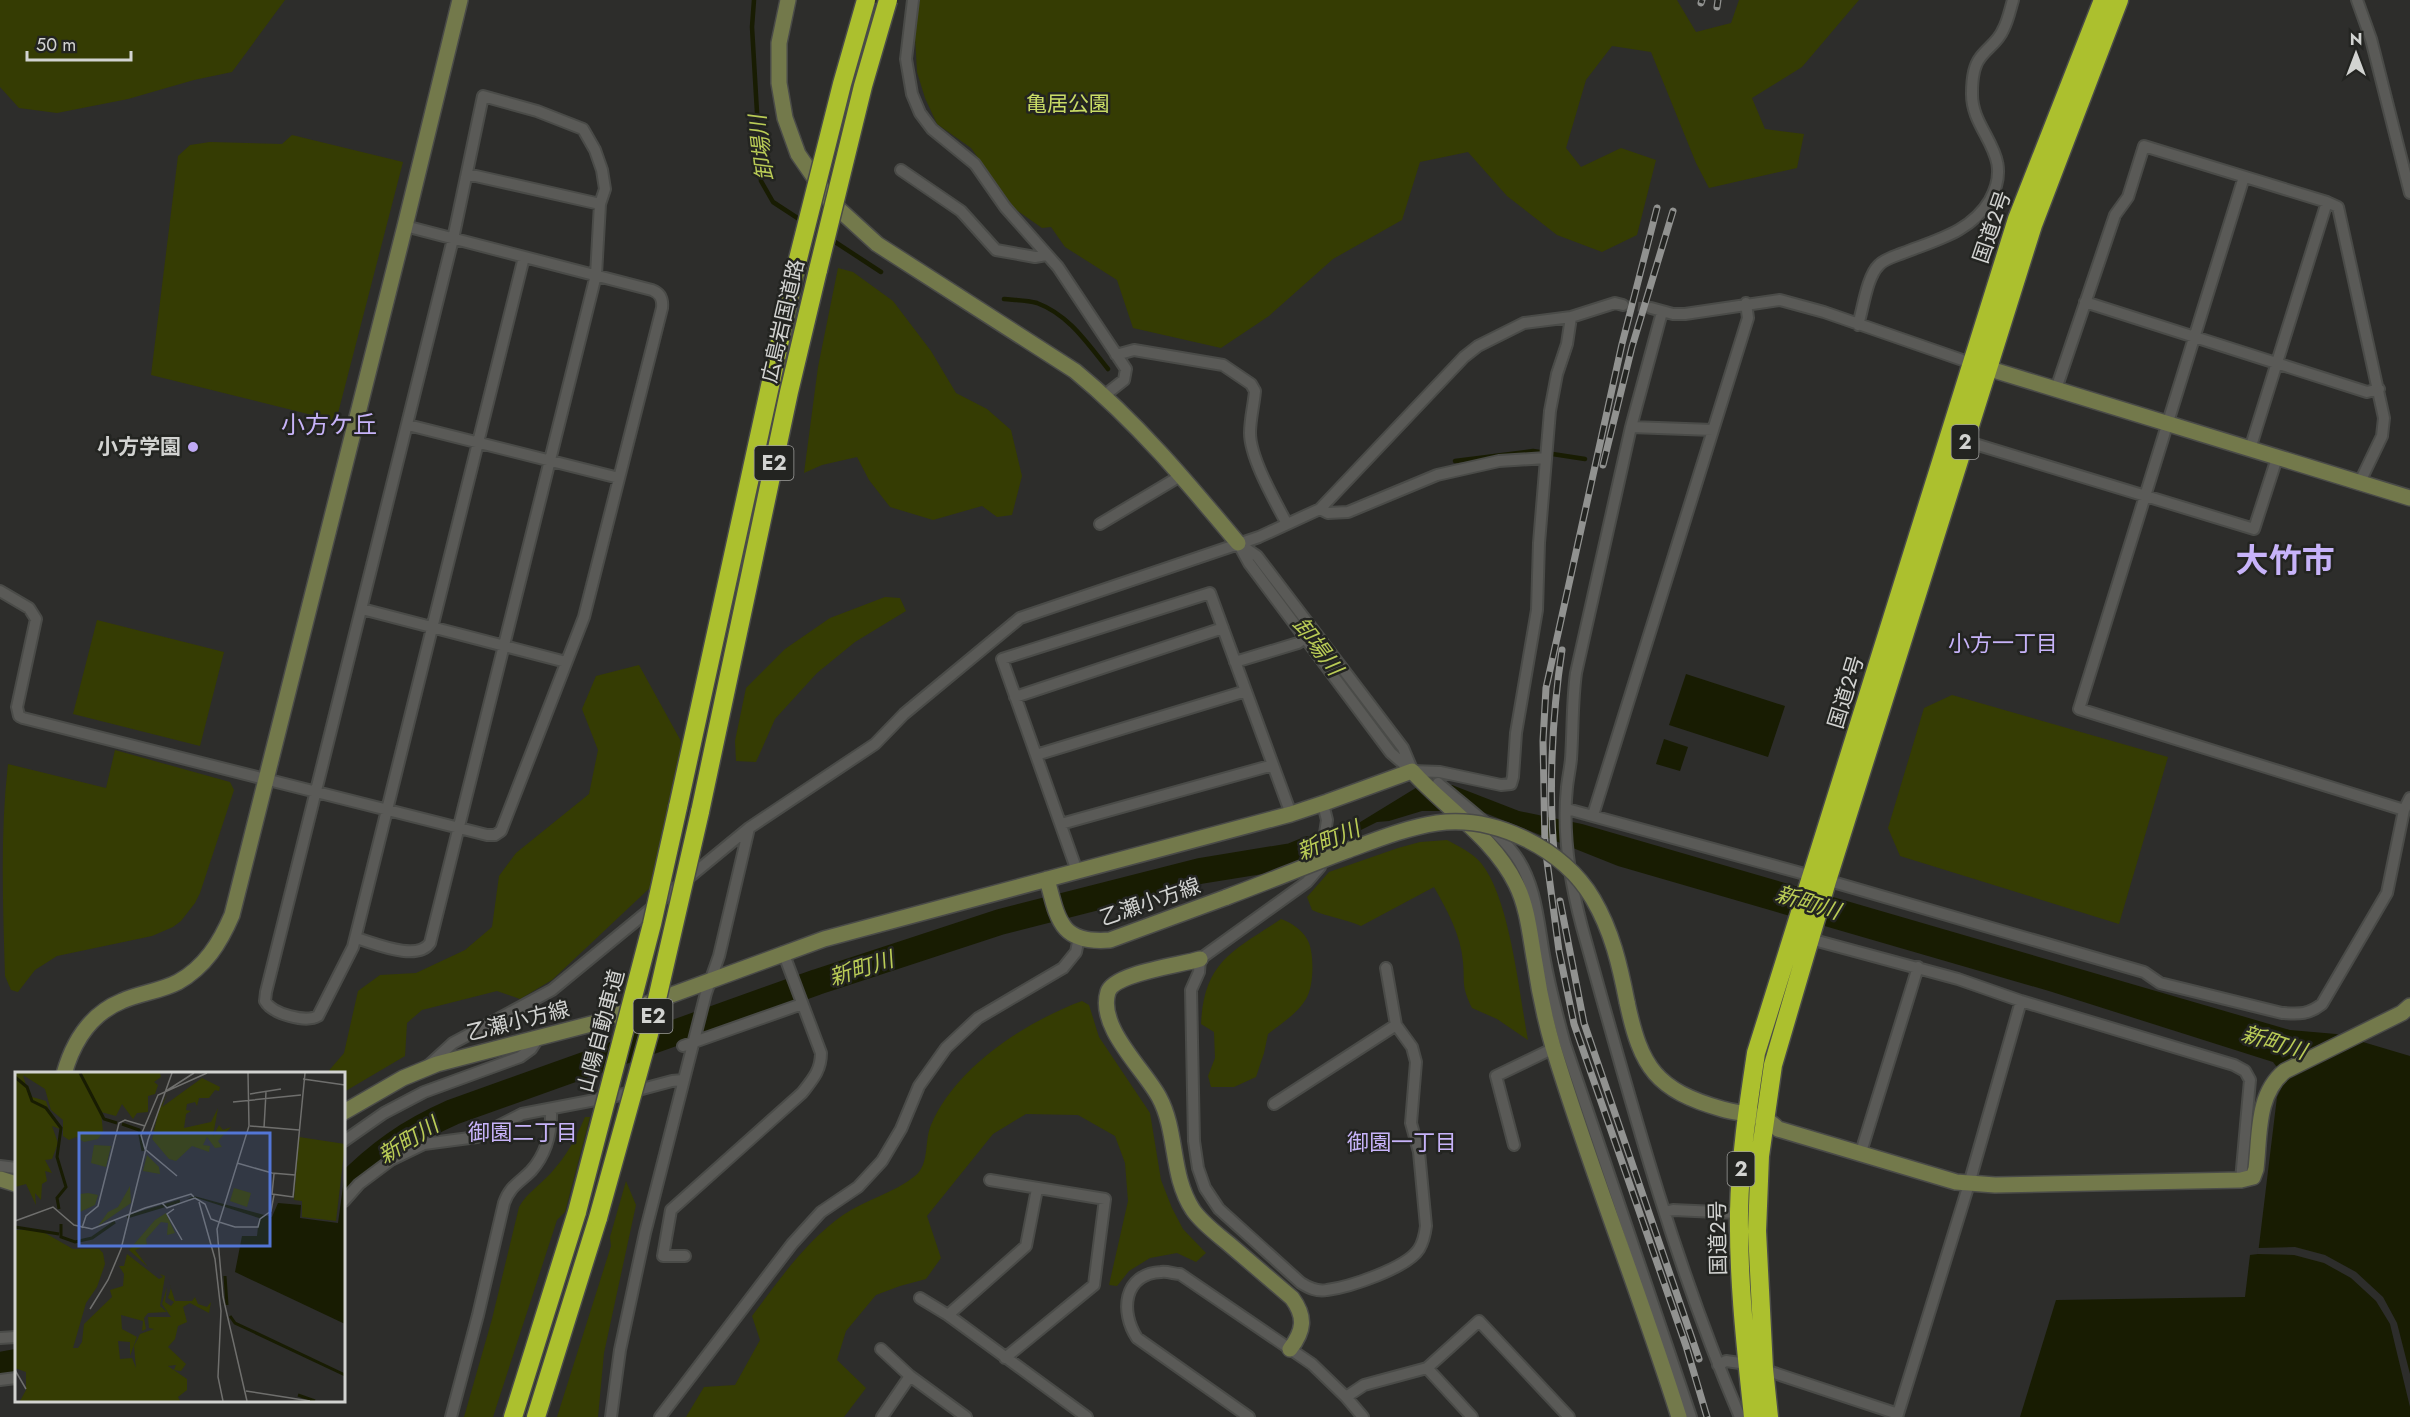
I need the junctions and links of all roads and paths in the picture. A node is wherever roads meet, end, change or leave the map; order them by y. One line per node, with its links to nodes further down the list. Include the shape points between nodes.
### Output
1 (460, 0): 16 (street)
2 (788, 0): 34 (street, via 779,43 779,83 785,118 798,154 831,202 877,244 1075,371)
3 (866, 0): 60 (highway, 広島岩国道路 / E2, bridge, via 796,267)
4 (888, 0): 139 (highway, 広島岩国道路 / E2, bridge, via 863,86 789,392 649,1034 598,1218)
5 (913, 0): 18 (street, via 906,58 912,94 920,113 932,129 975,164)
6 (2013, 0): 27 (street, via 2004,30 1974,71 1971,95 1976,115 1996,155 1996,185 1991,197 1982,213 1964,227 1879,264)
7 (2103, 0): 31 (highway, 国道2号 / 2, via 2017,219)
8 (2119, 0): 31 (highway, 国道2号 / 2)
9 (2357, 0): 13 (street, via 2371,39)
10 (901, 170): 18 (street, via 961,211 996,250 1035,257)
11 (468, 174): 15 (street); 15 (street, via 483,96 583,129 602,170 604,189); 17 (street)
12 (2244, 177): 14 (street); 21 (street, via 2144,146 2128,198 2115,215); 28 (street)
13 (2410, 193)
14 (2327, 202): 30 (street); 33 (street, via 2338,207)
15 (600, 204): 20 (street)
16 (405, 226): 17 (street); 68 (street)
17 (453, 239): 19 (street); 36 (street)
18 (1046, 255): 29 (street)
19 (524, 257): 20 (street); 40 (street)
20 (596, 275): 44 (street); 46 (street, via 652,290 663,302)
21 (2085, 302): 28 (street); 32 (street)
22 (1746, 303): 25 (street, via 1702,312); 27 (street, via 1780,300); 38 (street, via 1748,318)
23 (1623, 305): 26 (street, via 1615,303)
24 (1651, 308): 25 (street)
25 (1662, 312): 37 (street)
26 (1571, 316): 42 (street, via 1550,411); 50 (street, via 1524,323 1478,346)
27 (1858, 325): 31 (street)
28 (2194, 337): 30 (street); 35 (street)
29 (1116, 355): 34 (street, via 1126,369 1124,380); 52 (street, via 1134,350 1224,365 1251,384 1255,391 1251,445)
30 (2277, 363): 33 (street, via 2367,392); 41 (street)
31 (1979, 366): 32 (street); 39 (highway, 国道2号 / 2); 83 (highway, 国道2号 / 2)
32 (2056, 389): 35 (street)
33 (2379, 389): 47 (street, via 2384,418 2382,436)
34 (1105, 395): 45 (street)
35 (2166, 423): 41 (street); 48 (street)
36 (408, 425): 40 (street); 55 (street)
37 (1631, 427): 38 (street); 76 (street, via 1576,672)
38 (1713, 430): 77 (street)
39 (1965, 441): 48 (street); 83 (highway, 国道2号 / 2)
40 (478, 442): 44 (street); 56 (street)
41 (2250, 449): 43 (street)
42 (1546, 458): 50 (street, via 1499,461 1437,475 1347,512 1328,513); 67 (street, via 1537,610 1516,733 1513,777 1510,784 1501,785 1440,772)
43 (2277, 458): 47 (street); 48 (street, via 2254,529)
44 (550, 460): 46 (street); 59 (street)
45 (1182, 475): 51 (street); 53 (street)
46 (619, 478): 61 (street, via 584,616)
47 (2360, 484): 49 (street)
48 (2144, 495): 74 (street, via 2079,709)
49 (2410, 498)
50 (1320, 509): 52 (street)
51 (1100, 524)
52 (1287, 524): 53 (street)
53 (1238, 543): 58 (street); 67 (street, via 1257,556 1403,748); 80 (street, via 1020,618 921,699 875,744)
54 (0, 591): 68 (street, via 29,608 36,619 16,707 19,716)
55 (362, 609): 56 (street); 70 (street)
56 (432, 627): 59 (street); 73 (street)
57 (1223, 628): 62 (street); 64 (street); 64 (street, via 1210,592 1002,659)
58 (1304, 638): 62 (street); 67 (street, via 1391,753)
59 (504, 646): 61 (street); 79 (street)
60 (711, 652): 138 (highway, 山陽自動車道 / E2, bridge, via 652,924 577,1212)
61 (566, 662): 79 (street, via 501,831 488,835)
62 (1235, 662): 63 (street)
63 (1246, 691): 65 (street); 66 (street)
64 (1015, 697): 65 (street)
65 (1036, 756): 78 (street)
66 (1273, 765): 75 (street); 78 (street)
67 (1417, 776): 72 (street); 99 (street, via 1493,848 1506,866 1525,904 1541,1002)
68 (267, 779): 70 (street); 101 (street, via 232,915 211,954 177,982 104,1010 78,1038)
69 (1438, 783): 150 (street, via 1502,840 1516,856 1531,889 1552,999 1565,1044)
70 (316, 792): 73 (street); 86 (street, via 266,992 267,1005 306,1019 318,1016)
71 (2410, 798): 74 (street)
72 (1324, 808): 75 (street); 88 (street, via 1327,820 1320,867 1307,882)
73 (387, 810): 79 (street); 86 (street)
74 (2404, 810): 83 (street, via 2387,894 2322,1004 2302,1015 2160,983 2144,972)
75 (1290, 813): 81 (street)
76 (1567, 814): 77 (street); 119 (street, via 1572,889)
77 (1593, 815): 83 (street)
78 (1060, 824): 81 (street)
79 (458, 828): 86 (street, via 428,947 411,952)
80 (749, 828): 91 (street, via 719,956); 100 (street, via 552,990 453,1043)
81 (1077, 871): 82 (street)
82 (1048, 883): 85 (street, 乙瀬小方線, via 1060,923 1071,935); 87 (street, 乙瀬小方線, via 854,930)
83 (1818, 883): 84 (highway, 国道2号 / 2)
84 (1806, 932): 90 (street); 106 (highway, 国道2号 / 2, via 1756,1053)
85 (1079, 937): 106 (street, 乙瀬小方線, bridge, via 1095,942 1110,940 1403,830 1439,823 1487,825 1542,848 1568,868 1592,897 1619,962 1640,1050 1659,1079 1683,1095); 141 (street, via 1076,952 1063,968 978,1018 946,1048 919,1086 882,1161 858,1187 822,1212 792,1244)
86 (356, 938)
87 (785, 957): 91 (street, 乙瀬小方線); 93 (street)
88 (1200, 959): 95 (street, via 1191,990 1198,1168 1219,1209 1312,1290 1326,1291 1403,1264 1419,1250 1425,1238 1419,1152 1411,1124 1416,1062 1412,1047); 127 (street, via 1114,983 1108,992 1109,1017 1166,1111 1183,1189 1194,1210 1299,1308 1302,1330)
89 (1386, 968): 95 (street)
90 (1918, 968): 92 (street); 109 (street)
91 (708, 986): 96 (street, 乙瀬小方線); 97 (street)
92 (2021, 1001): 114 (street, via 2245,1071 2250,1080); 116 (street)
93 (802, 1003): 97 (street); 121 (street, via 821,1053 816,1074 802,1094 671,1210 663,1256)
94 (2410, 1006): 114 (street, via 2275,1079 2266,1094 2253,1177)
95 (1396, 1025): 103 (street)
96 (539, 1037): 100 (street, 乙瀬小方線); 107 (street, via 520,1057 423,1092)
97 (695, 1040): 98 (street); 102 (street)
98 (683, 1046)
99 (1554, 1048): 108 (street, via 1496,1076); 149 (street)
100 (424, 1069): 105 (street, 乙瀬小方線)
101 (65, 1072)
102 (683, 1080): 104 (street); 140 (street, via 620,1350)
103 (1274, 1104)
104 (551, 1109): 118 (street, via 522,1114 477,1137 424,1144 391,1160); 137 (street, via 545,1151 532,1170 508,1191 504,1203)
105 (345, 1111)
106 (1755, 1117): 109 (street, 乙瀬小方線, via 1778,1129); 120 (highway, 国道2号 / 2); 130 (highway, 国道2号 / 2, via 1760,1156)
107 (345, 1140)
108 (1514, 1145)
109 (1861, 1152): 116 (street, 乙瀬小方線)
110 (0, 1166): 111 (street)
111 (15, 1168)
112 (0, 1179): 115 (street)
113 (990, 1180): 117 (street)
114 (2241, 1180): 116 (street, 乙瀬小方線)
115 (15, 1184)
116 (1969, 1184): 136 (street)
117 (1037, 1189): 123 (street, via 1026,1246); 128 (street, via 1105,1199 1094,1285)
118 (345, 1200)
119 (1665, 1212): 120 (street); 129 (street, via 1696,1311)
120 (1739, 1213): 130 (highway, 国道2号 / 2)
121 (685, 1256)
122 (920, 1298): 123 (street)
123 (948, 1315): 128 (street)
124 (15, 1337): 125 (street)
125 (0, 1338)
126 (881, 1349): 132 (street)
127 (1290, 1349): 135 (street); 145 (street, via 1180,1274 1161,1272 1141,1277 1130,1291 1126,1308 1129,1326 1137,1338)
128 (1005, 1358): 144 (street)
129 (1718, 1365): 130 (street, via 1726,1361); 151 (street)
130 (1756, 1366): 136 (street); 152 (highway, 国道2号 / 2); 153 (highway, 国道2号 / 2)
131 (1427, 1368): 135 (street, via 1364,1385); 147 (street); 148 (street, via 1479,1321)
132 (910, 1376): 142 (street); 143 (street)
133 (15, 1378): 134 (street)
134 (0, 1380)
135 (1346, 1397): 146 (street)
136 (1897, 1415)
137 (451, 1417)
138 (513, 1417)
139 (536, 1417)
140 (611, 1417)
141 (660, 1417)
142 (882, 1417)
143 (966, 1417)
144 (1087, 1417)
145 (1249, 1417)
146 (1363, 1417)
147 (1472, 1417)
148 (1569, 1417)
149 (1679, 1417)
150 (1691, 1417)
151 (1740, 1417)
152 (1753, 1417)
153 (1769, 1417)

